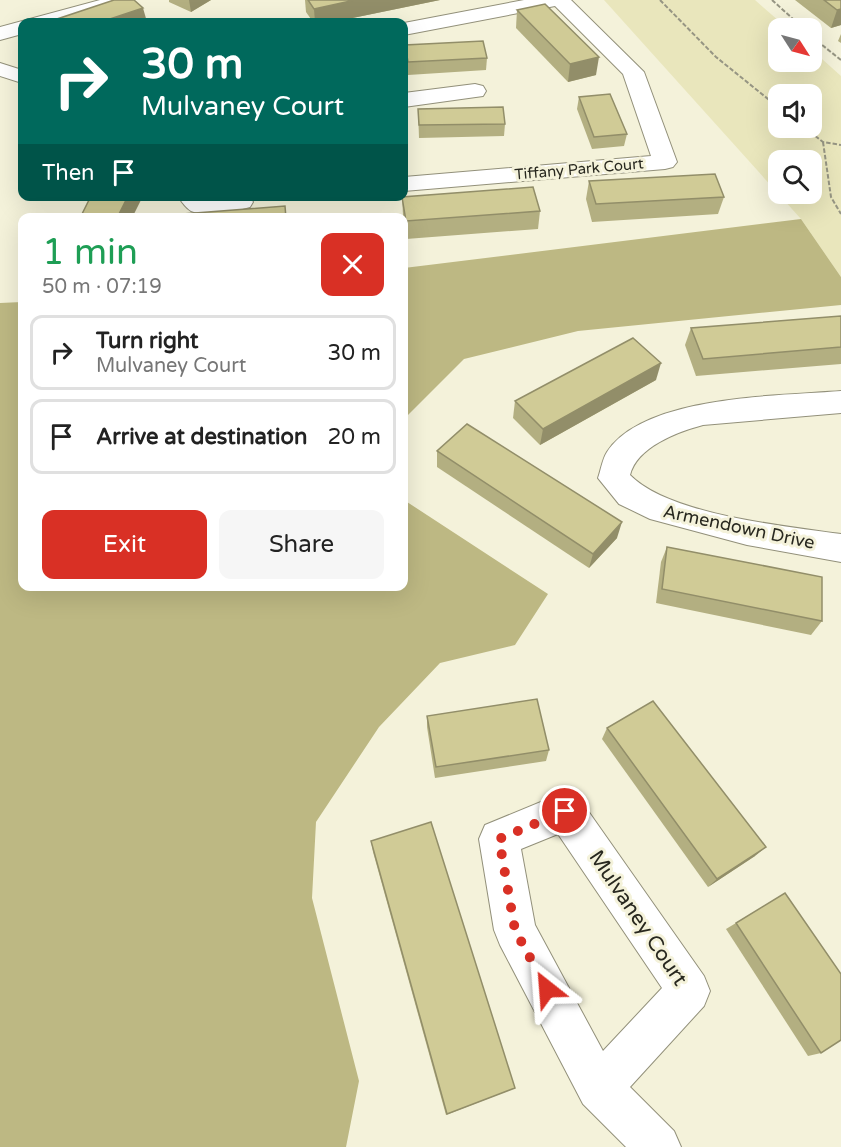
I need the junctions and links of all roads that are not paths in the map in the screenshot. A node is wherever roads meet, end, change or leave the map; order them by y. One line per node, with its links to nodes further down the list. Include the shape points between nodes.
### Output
1 (124, 0): 4 (street)
2 (555, 0): 6 (street)
3 (560, 0): 12 (street, Tiffany Park Court, via 633,72 665,162)
4 (51, 18)
5 (18, 28): 7 (street)
6 (408, 28)
7 (0, 34)
8 (0, 69): 9 (street)
9 (18, 75)
10 (475, 91): 11 (street)
11 (408, 99)
12 (408, 184)
13 (195, 201): 14 (street, via 199,205)
14 (241, 202)
15 (841, 402): 16 (street, Armendown Drive, via 683,419 626,452 616,462 614,476 635,499 677,517)
16 (841, 548)
17 (598, 1088): 17 (street, Mulvaney Court, via 689,991 565,811 499,839 515,930); 18 (street, Mulvaney Court)
18 (658, 1147)

